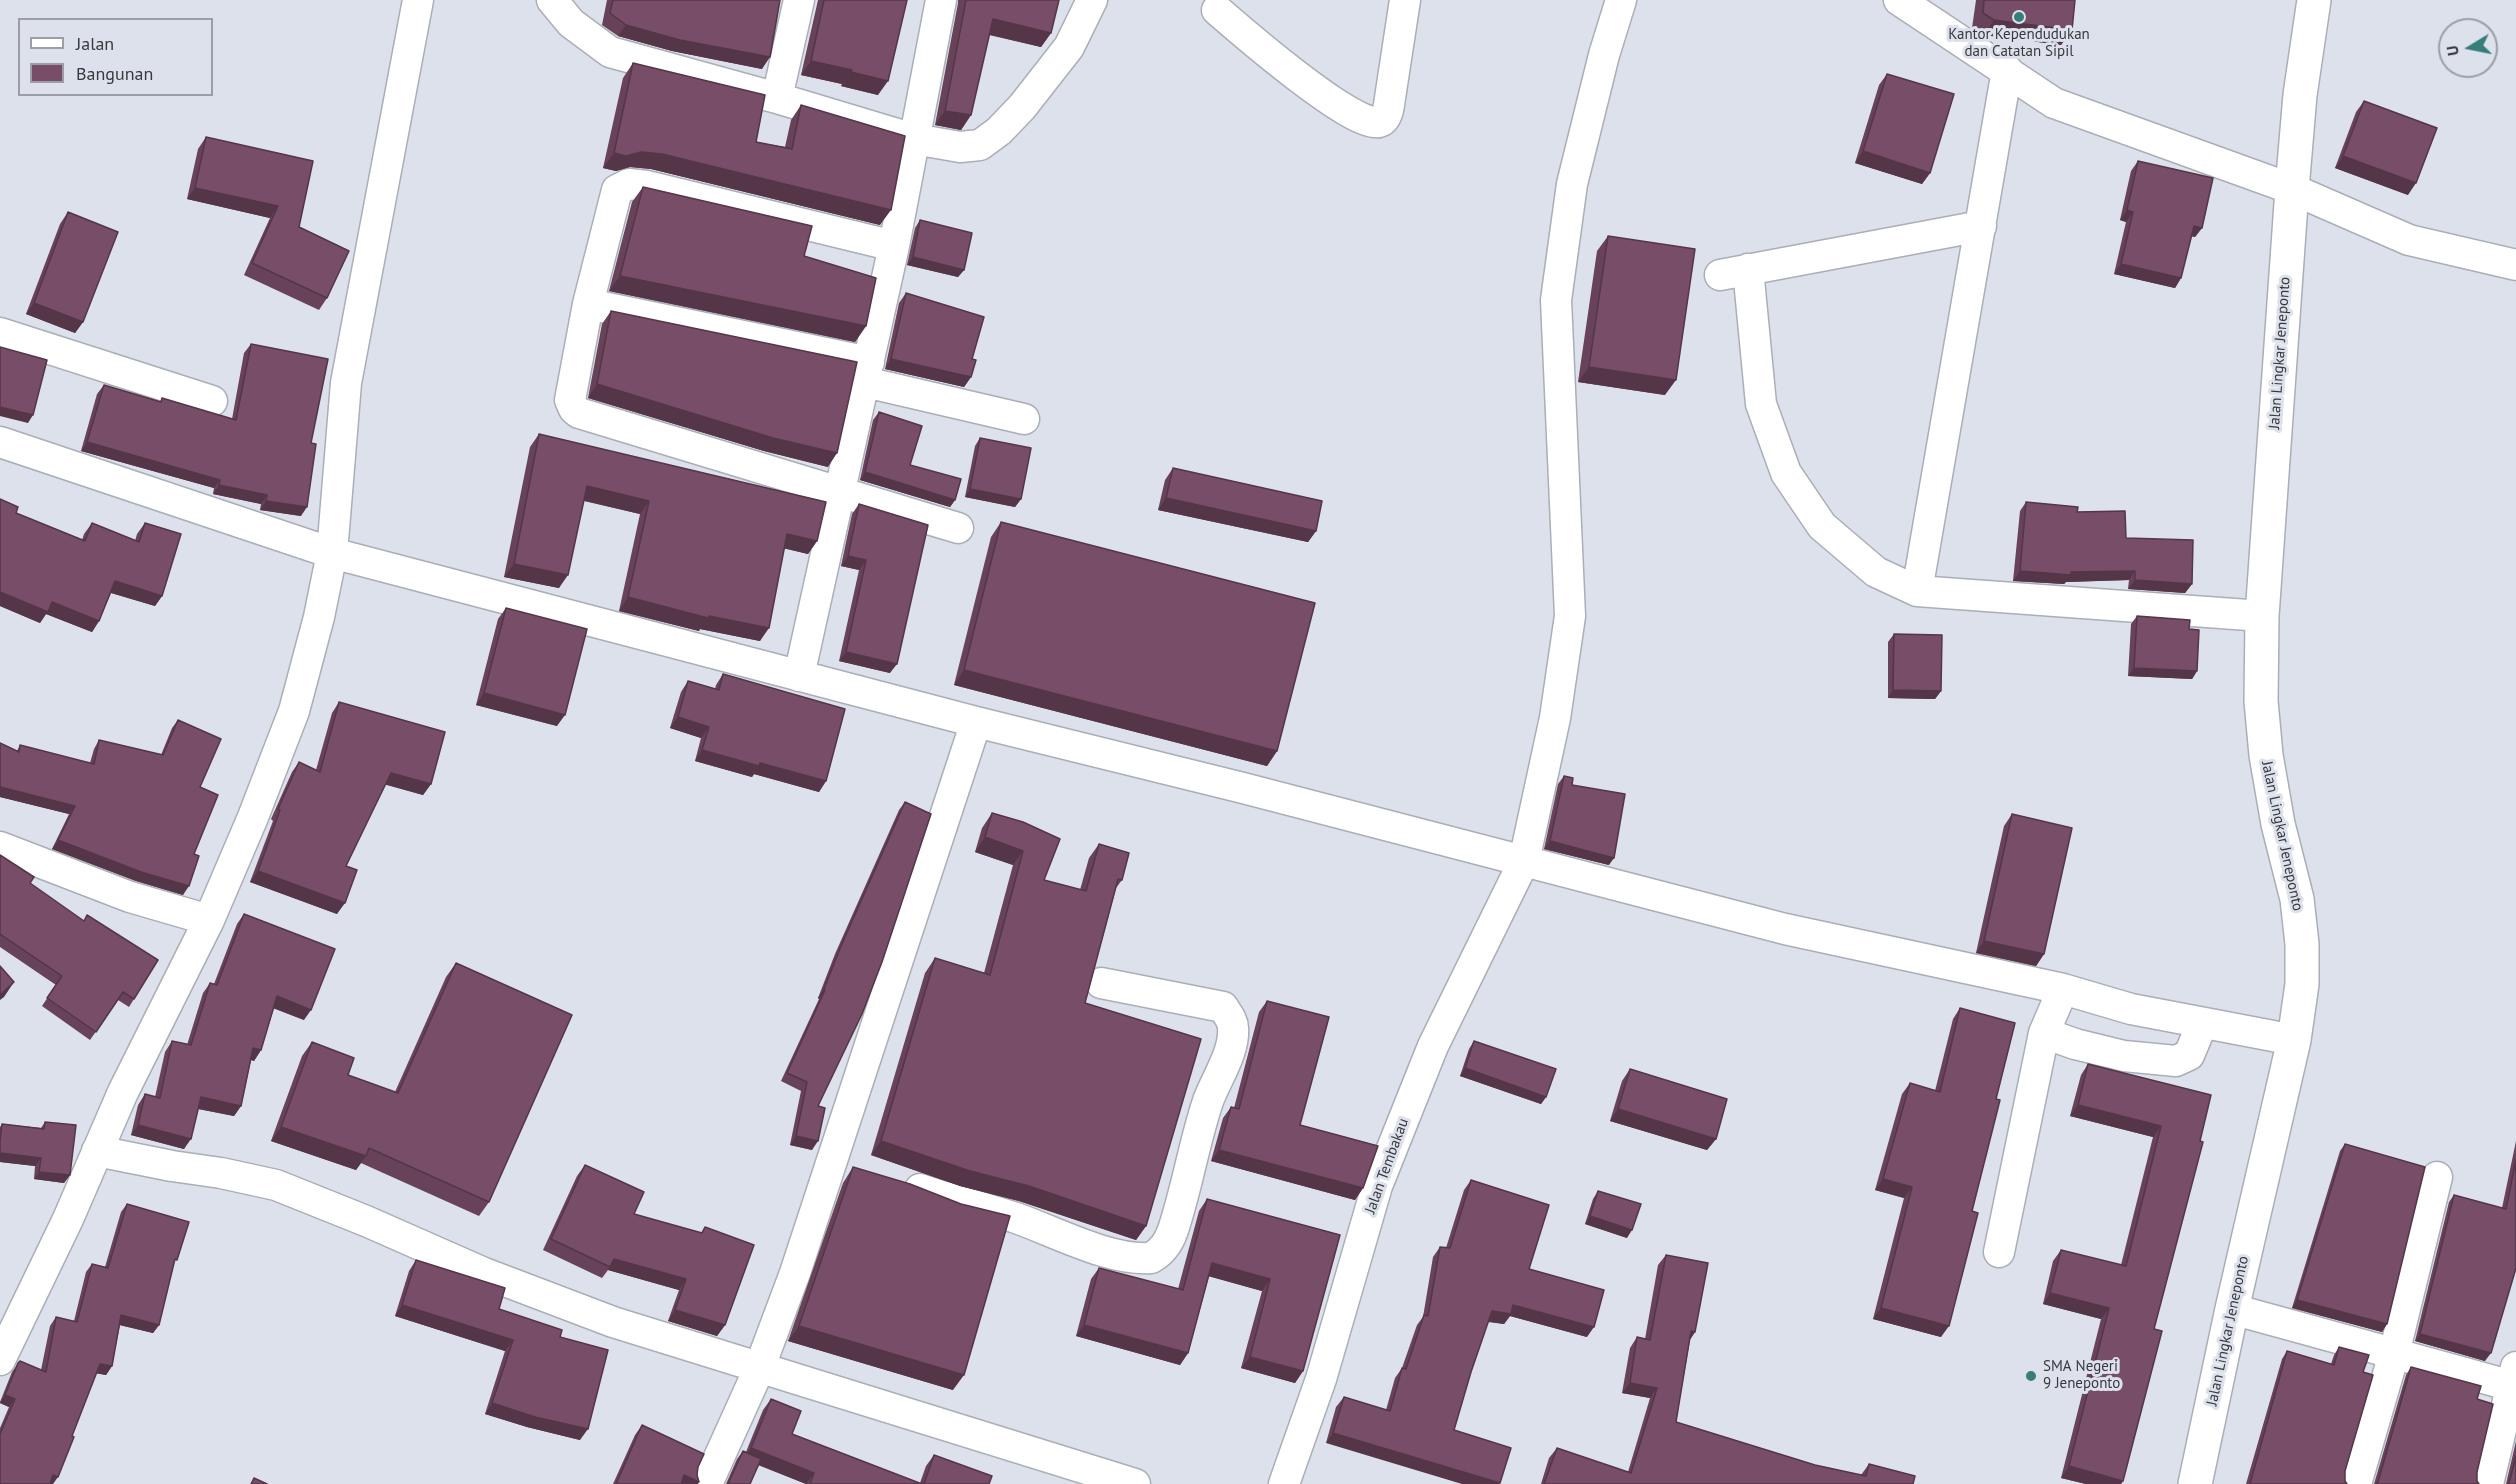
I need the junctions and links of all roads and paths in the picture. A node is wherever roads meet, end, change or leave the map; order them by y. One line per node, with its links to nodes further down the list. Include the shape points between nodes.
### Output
1 (418, 0): 26 (street, via 346,383)
2 (552, 0): 12 (street, via 571,23 610,52)
3 (799, 0): 12 (street)
4 (940, 0): 13 (street)
5 (1092, 0): 13 (street, via 1070,47 999,131 980,145 960,147)
6 (1406, 0): 10 (street, via 1387,114 1379,122 1365,120 1297,78)
7 (1621, 0): 32 (street, Jalan Tembakau, via 1572,184 1557,300 1570,616 1555,718)
8 (1899, 0): 11 (street)
9 (2314, 0): 14 (main road, Jalan Lingkar Jeneponto)
10 (1211, 3)
11 (2007, 70): 14 (street, via 2054,103); 15 (street)
12 (777, 98): 13 (street)
13 (914, 139): 16 (street)
14 (2292, 189): 17 (street, via 2409,240); 28 (main road, Jalan Lingkar Jeneponto)
15 (1981, 226): 27 (street); 27 (street, via 1734,272 1761,405 1786,473 1822,526 1876,572)
16 (894, 246): 18 (street, via 629,184 617,190); 20 (street)
17 (2516, 265)
18 (588, 304): 20 (street); 24 (street, via 570,394 579,413)
19 (0, 333): 21 (street)
20 (867, 372): 22 (street); 24 (street)
21 (212, 401)
22 (1024, 419)
23 (0, 442): 26 (street)
24 (839, 492): 25 (street); 29 (street)
25 (958, 528)
26 (332, 553): 29 (street); 33 (street, via 294,711)
27 (1917, 591): 28 (street)
28 (2262, 616): 38 (main road, Jalan Lingkar Jeneponto, via 2265,755 2297,899 2302,944 2302,984)
29 (799, 676): 30 (street)
30 (976, 723): 32 (street); 40 (street)
31 (0, 847): 33 (street, via 130,897)
32 (1524, 861): 35 (street, via 1785,928); 52 (street, Jalan Tembakau, via 1433,1046 1377,1186 1321,1379)
33 (209, 920): 39 (street, via 123,1092)
34 (1101, 983): 43 (street, via 1223,1007 1231,1018 1229,1052 1209,1100 1173,1231 1164,1248 1151,1258 1126,1257)
35 (2063, 989): 36 (street); 37 (street)
36 (2202, 1024): 37 (street, via 2190,1055 2176,1061 2124,1056); 38 (street)
37 (2044, 1033): 44 (street)
38 (2294, 1040): 45 (main road, Jalan Lingkar Jeneponto)
39 (98, 1151): 47 (street); 48 (street, via 276,1185 516,1286)
40 (831, 1161): 41 (street); 48 (street)
41 (863, 1171)
42 (2437, 1177): 46 (street)
43 (895, 1180)
44 (1999, 1252)
45 (2232, 1309): 46 (street); 53 (main road, Jalan Lingkar Jeneponto)
46 (2394, 1354): 49 (street); 54 (street)
47 (0, 1360)
48 (759, 1369): 50 (street); 51 (street)
49 (2514, 1380): 55 (street)
50 (707, 1484)
51 (1135, 1484)
52 (1284, 1484)
53 (2195, 1484)
54 (2356, 1484)
55 (2488, 1484)

